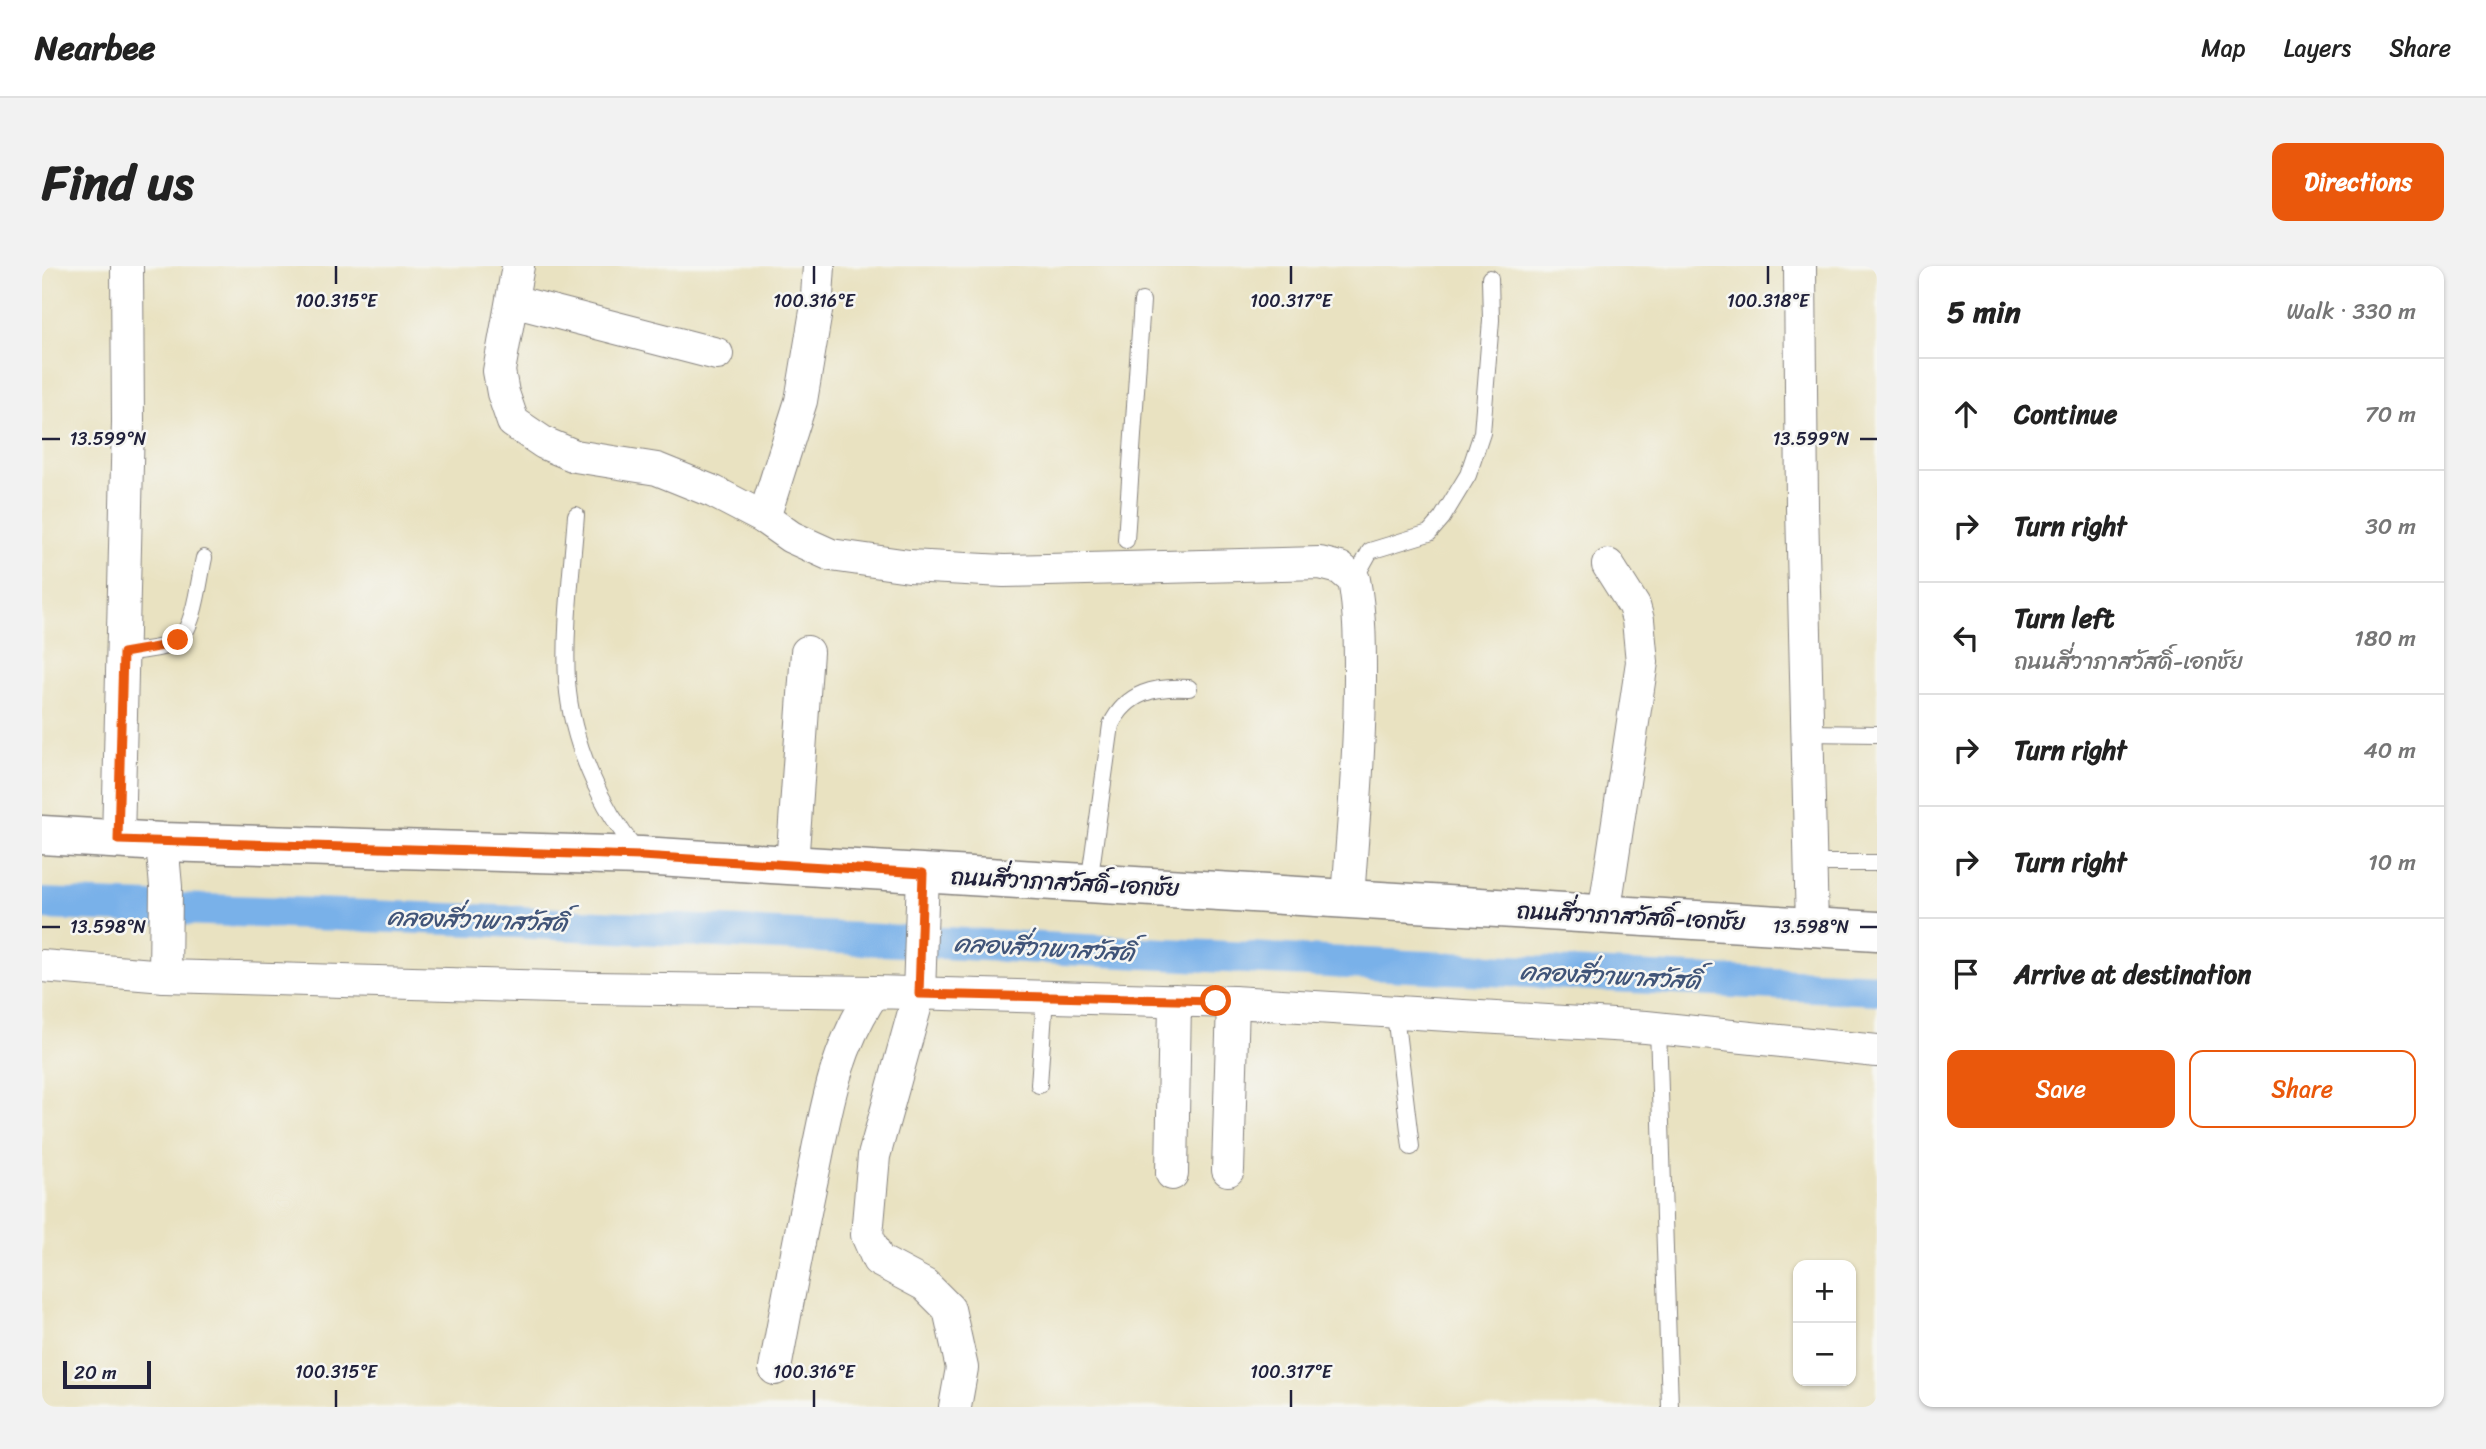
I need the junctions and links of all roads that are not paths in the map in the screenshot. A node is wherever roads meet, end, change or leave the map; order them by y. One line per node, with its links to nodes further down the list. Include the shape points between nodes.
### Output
1 (127, 266): 16 (street)
2 (518, 266): 6 (street)
3 (819, 266): 10 (street, via 801,401)
4 (1800, 266): 18 (street)
5 (1490, 278): 14 (lane, via 1482,433 1468,475 1429,533 1370,551)
6 (512, 300): 8 (street); 10 (street, via 499,371 513,422 544,443 575,456 657,469)
7 (1142, 300): 11 (lane)
8 (717, 354)
9 (576, 515): 23 (lane, via 567,682 574,726 620,831)
10 (764, 518): 11 (street, via 791,537 831,555 909,566 1004,571)
11 (1124, 555): 14 (street, via 1320,564 1340,568)
12 (204, 558): 16 (lane, via 188,628 178,640)
13 (1608, 565): 30 (street, via 1638,620 1642,662)
14 (1354, 580): 29 (street, via 1360,737)
15 (807, 652): 26 (street)
16 (123, 653): 21 (street)
17 (1189, 688): 28 (lane, via 1166,687 1134,696 1118,711 1111,725)
18 (1808, 733): 19 (lane); 24 (street)
19 (1877, 734)
20 (42, 835): 21 (street, ถนนสี่วาภาสวัสดิ์-เอกชัย)
21 (118, 840): 22 (street, ถนนสี่วาภาสวัสดิ์-เอกชัย)
22 (162, 842): 23 (street, ถนนสี่วาภาสวัสดิ์-เอกชัย); 33 (street)
23 (641, 856): 26 (street, ถนนสี่วาภาสวัสดิ์-เอกชัย)
24 (1812, 863): 25 (lane); 31 (street)
25 (1877, 863)
26 (792, 865): 27 (street, ถนนสี่วาภาสวัสดิ์-เอกชัย)
27 (923, 873): 28 (street, ถนนสี่วาภาสวัสดิ์-เอกชัย); 35 (street)
28 (1089, 884): 29 (street, ถนนสี่วาภาสวัสดิ์-เอกชัย)
29 (1348, 899): 30 (street, ถนนสี่วาภาสวัสดิ์-เอกชัย)
30 (1604, 915): 31 (street, ถนนสี่วาภาสวัสดิ์-เอกชัย)
31 (1812, 927): 32 (street, ถนนสี่วาภาสวัสดิ์-เอกชัย)
32 (1877, 931)
33 (165, 961): 34 (street); 36 (street, via 591,988)
34 (42, 966)
35 (920, 980): 36 (street); 37 (street); 48 (street, via 874,1156 867,1235 878,1260 925,1285 949,1309 962,1367)
36 (874, 992): 47 (street, via 845,1044 829,1090)
37 (1045, 997): 38 (street); 43 (lane)
38 (1175, 1000): 39 (street); 46 (street)
39 (1233, 1002): 40 (street); 45 (street)
40 (1395, 1014): 41 (street); 44 (lane)
41 (1658, 1028): 42 (street); 49 (lane)
42 (1877, 1051)
43 (1039, 1084)
44 (1411, 1147)
45 (1228, 1170)
46 (1172, 1174)
47 (775, 1369)
48 (955, 1407)
49 (1670, 1407)

